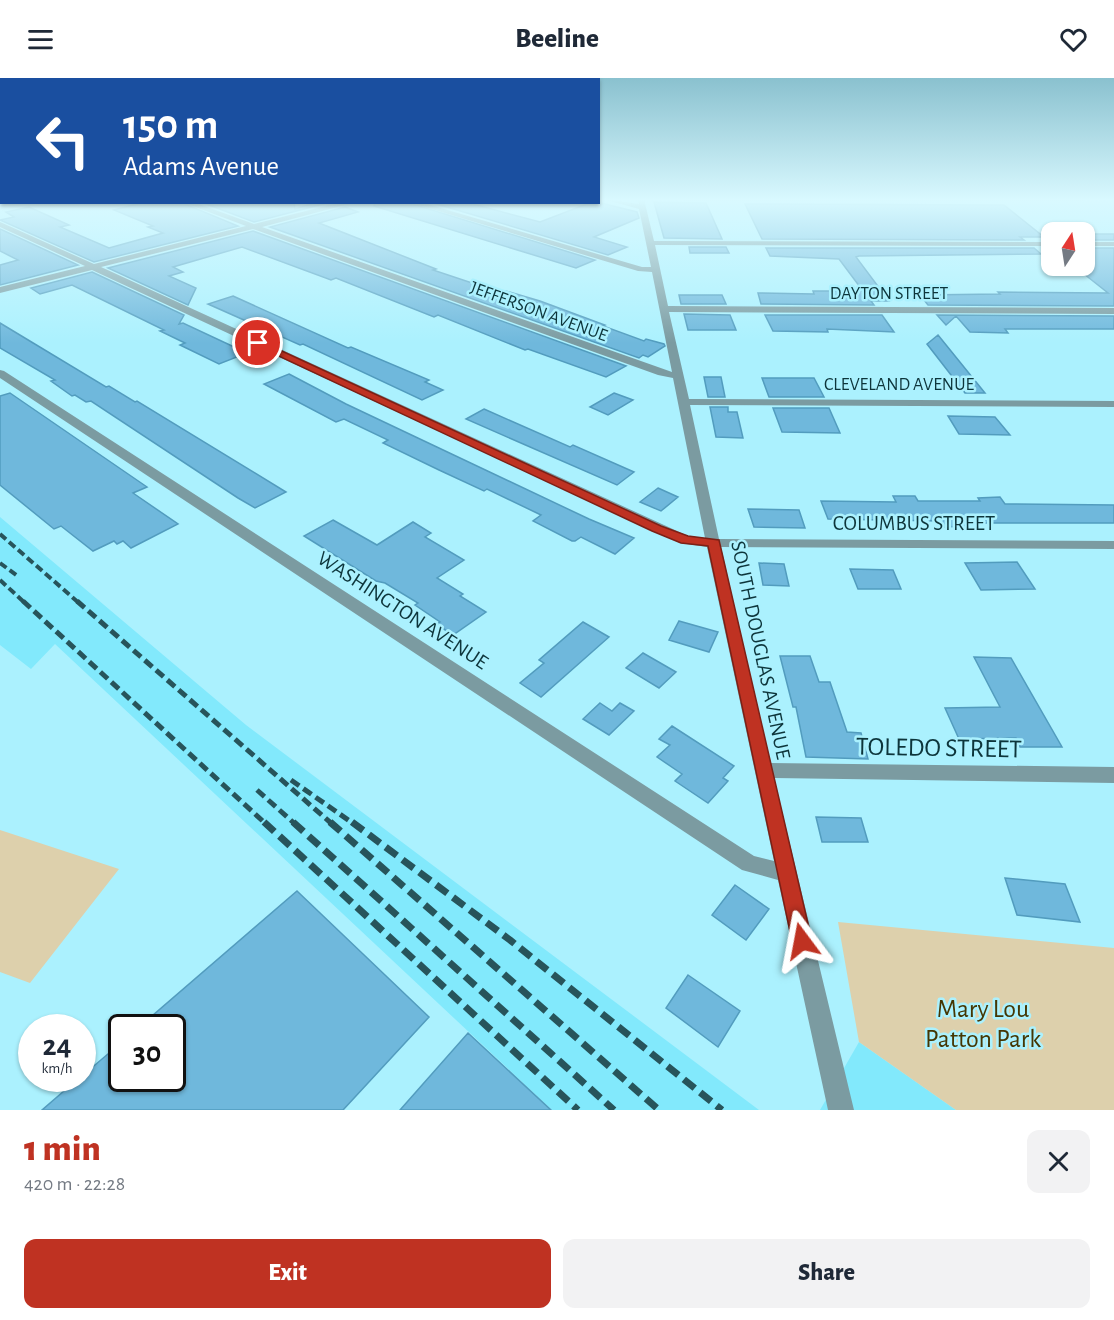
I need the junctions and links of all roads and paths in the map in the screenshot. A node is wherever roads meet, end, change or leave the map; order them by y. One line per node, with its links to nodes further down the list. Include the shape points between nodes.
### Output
1 (49, 247): 6 (street, COLUMBUS STREET)
2 (176, 247): 6 (street)
3 (311, 247): 12 (street, JEFFERSON AVENUE)
4 (566, 247): 7 (street)
5 (652, 247): 7 (street, SOUTH DOUGLAS AVENUE)
6 (94, 268): 8 (street); 15 (street, COLUMBUS STREET, via 656,528 686,540)
7 (656, 270): 9 (street, SOUTH DOUGLAS AVENUE)
8 (0, 290)
9 (665, 309): 10 (street, DAYTON STREET); 12 (street, SOUTH DOUGLAS AVENUE)
10 (1114, 311)
11 (0, 373): 19 (street, WASHINGTON AVENUE, via 749,864)
12 (679, 376): 13 (street, SOUTH DOUGLAS AVENUE)
13 (684, 402): 14 (street, CLEVELAND AVENUE); 15 (street, SOUTH DOUGLAS AVENUE)
14 (1114, 404)
15 (714, 543): 16 (street, COLUMBUS STREET); 17 (street, SOUTH DOUGLAS AVENUE)
16 (1114, 545)
17 (764, 770): 18 (street, TOLEDO STREET); 19 (street, SOUTH DOUGLAS AVENUE)
18 (1114, 775)
19 (786, 873): 20 (street, SOUTH DOUGLAS AVENUE)
20 (841, 1110)

